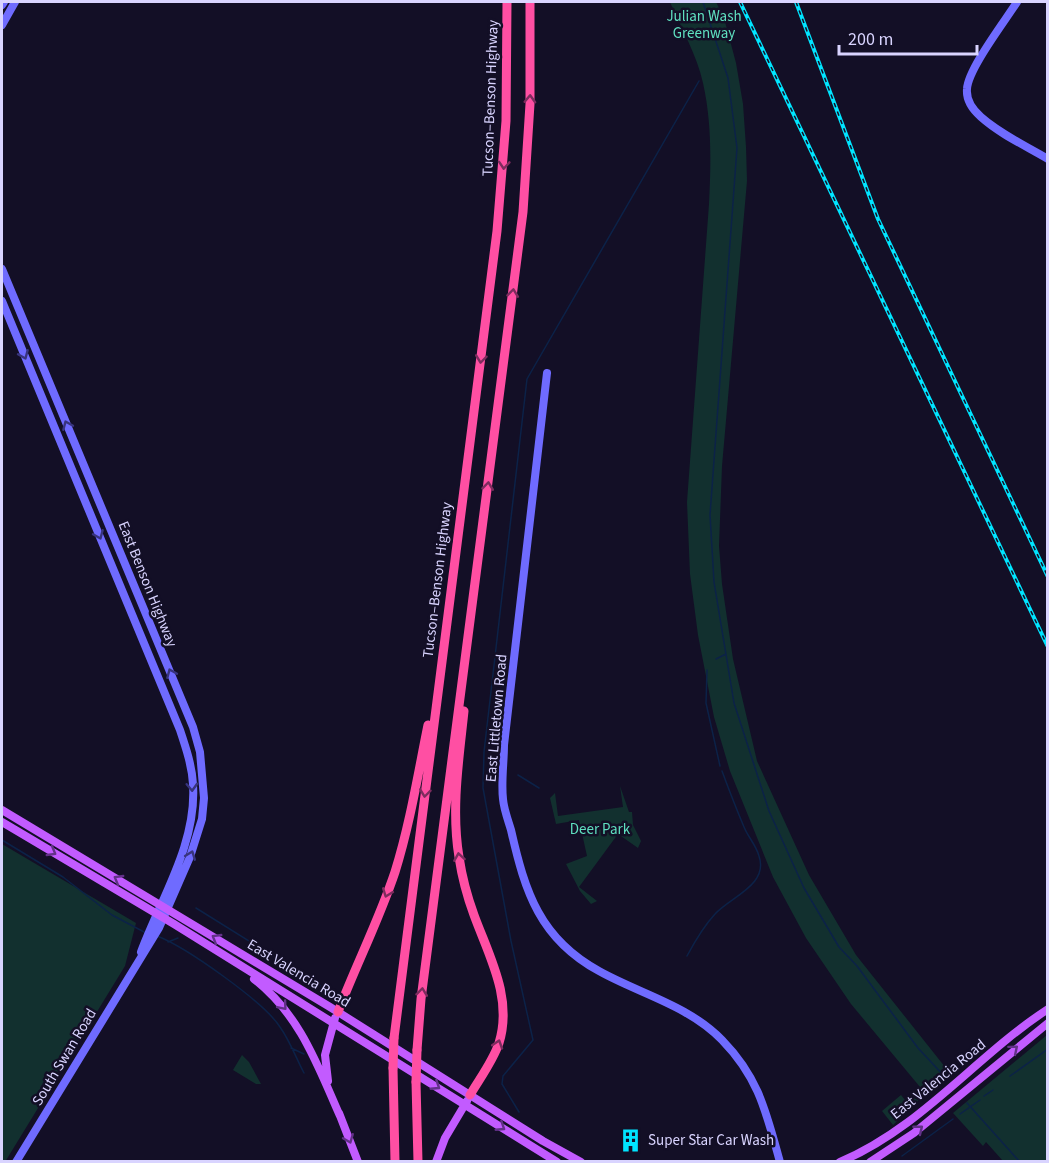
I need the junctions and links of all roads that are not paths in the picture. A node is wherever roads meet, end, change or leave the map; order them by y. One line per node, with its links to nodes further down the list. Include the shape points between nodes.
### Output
1 (4, 2): 6 (street)
2 (15, 2): 7 (street)
3 (507, 2): 13 (highway, Tucson–Benson Highway, one-way to 13, via 508,88 502,192)
4 (530, 2): 12 (highway, one-way to 4, via 524,195 530,104)
5 (1017, 2): 8 (street, via 972,72 967,97 985,120)
6 (2, 5)
7 (2, 25)
8 (1047, 159)
9 (2, 269): 17 (street, East Benson Highway, one-way to 9, via 202,819 200,752 193,727)
10 (2, 302): 16 (street, East Benson Highway, one-way to 16, via 172,709 189,759 193,785 190,824)
11 (547, 373): 34 (street, East Littletown Road, via 504,745 503,800 516,858 544,923 578,958 694,1017 732,1050 761,1096)
12 (483, 520): 24 (highway, one-way to 12, via 496,1051 504,1017 500,985 465,888 456,830); 30 (highway, one-way to 12, bridge, via 416,1082 421,999)
13 (443, 652): 21 (highway, one-way to 21, via 398,861); 29 (highway, Tucson–Benson Highway, one-way to 29, bridge, via 394,1038)
14 (2, 810): 16 (main road, East Valencia Road, one-way to 14)
15 (2, 822): 16 (main road, East Valencia Road, one-way to 16)
16 (158, 908): 17 (main road, East Valencia Road); 18 (street, South Swan Road)
17 (167, 913): 18 (street, South Swan Road); 19 (main road, East Valencia Road); 21 (main road, East Valencia Road, one-way to 17)
18 (151, 934): 27 (street, South Swan Road, via 135,967)
19 (223, 955): 22 (main road, East Valencia Road); 26 (main road, one-way to 26, via 268,990 293,1019)
20 (1047, 1009): 35 (main road, East Valencia Road, via 902,1127)
21 (338, 1012): 22 (main road); 24 (main road, East Valencia Road)
22 (334, 1022): 25 (main road, East Valencia Road, one-way to 25); 26 (main road, via 325,1054 328,1080)
23 (1047, 1023): 36 (main road, East Valencia Road, one-way to 23, via 914,1133)
24 (470, 1095): 25 (main road); 33 (main road, East Valencia Road)
25 (465, 1104): 31 (main road); 32 (main road, East Valencia Road, one-way to 32)
26 (340, 1116): 28 (main road, one-way to 28)
27 (16, 1161)
28 (358, 1161)
29 (395, 1161)
30 (418, 1161)
31 (436, 1161)
32 (557, 1161)
33 (581, 1161)
34 (780, 1161)
35 (840, 1161)
36 (870, 1161)

